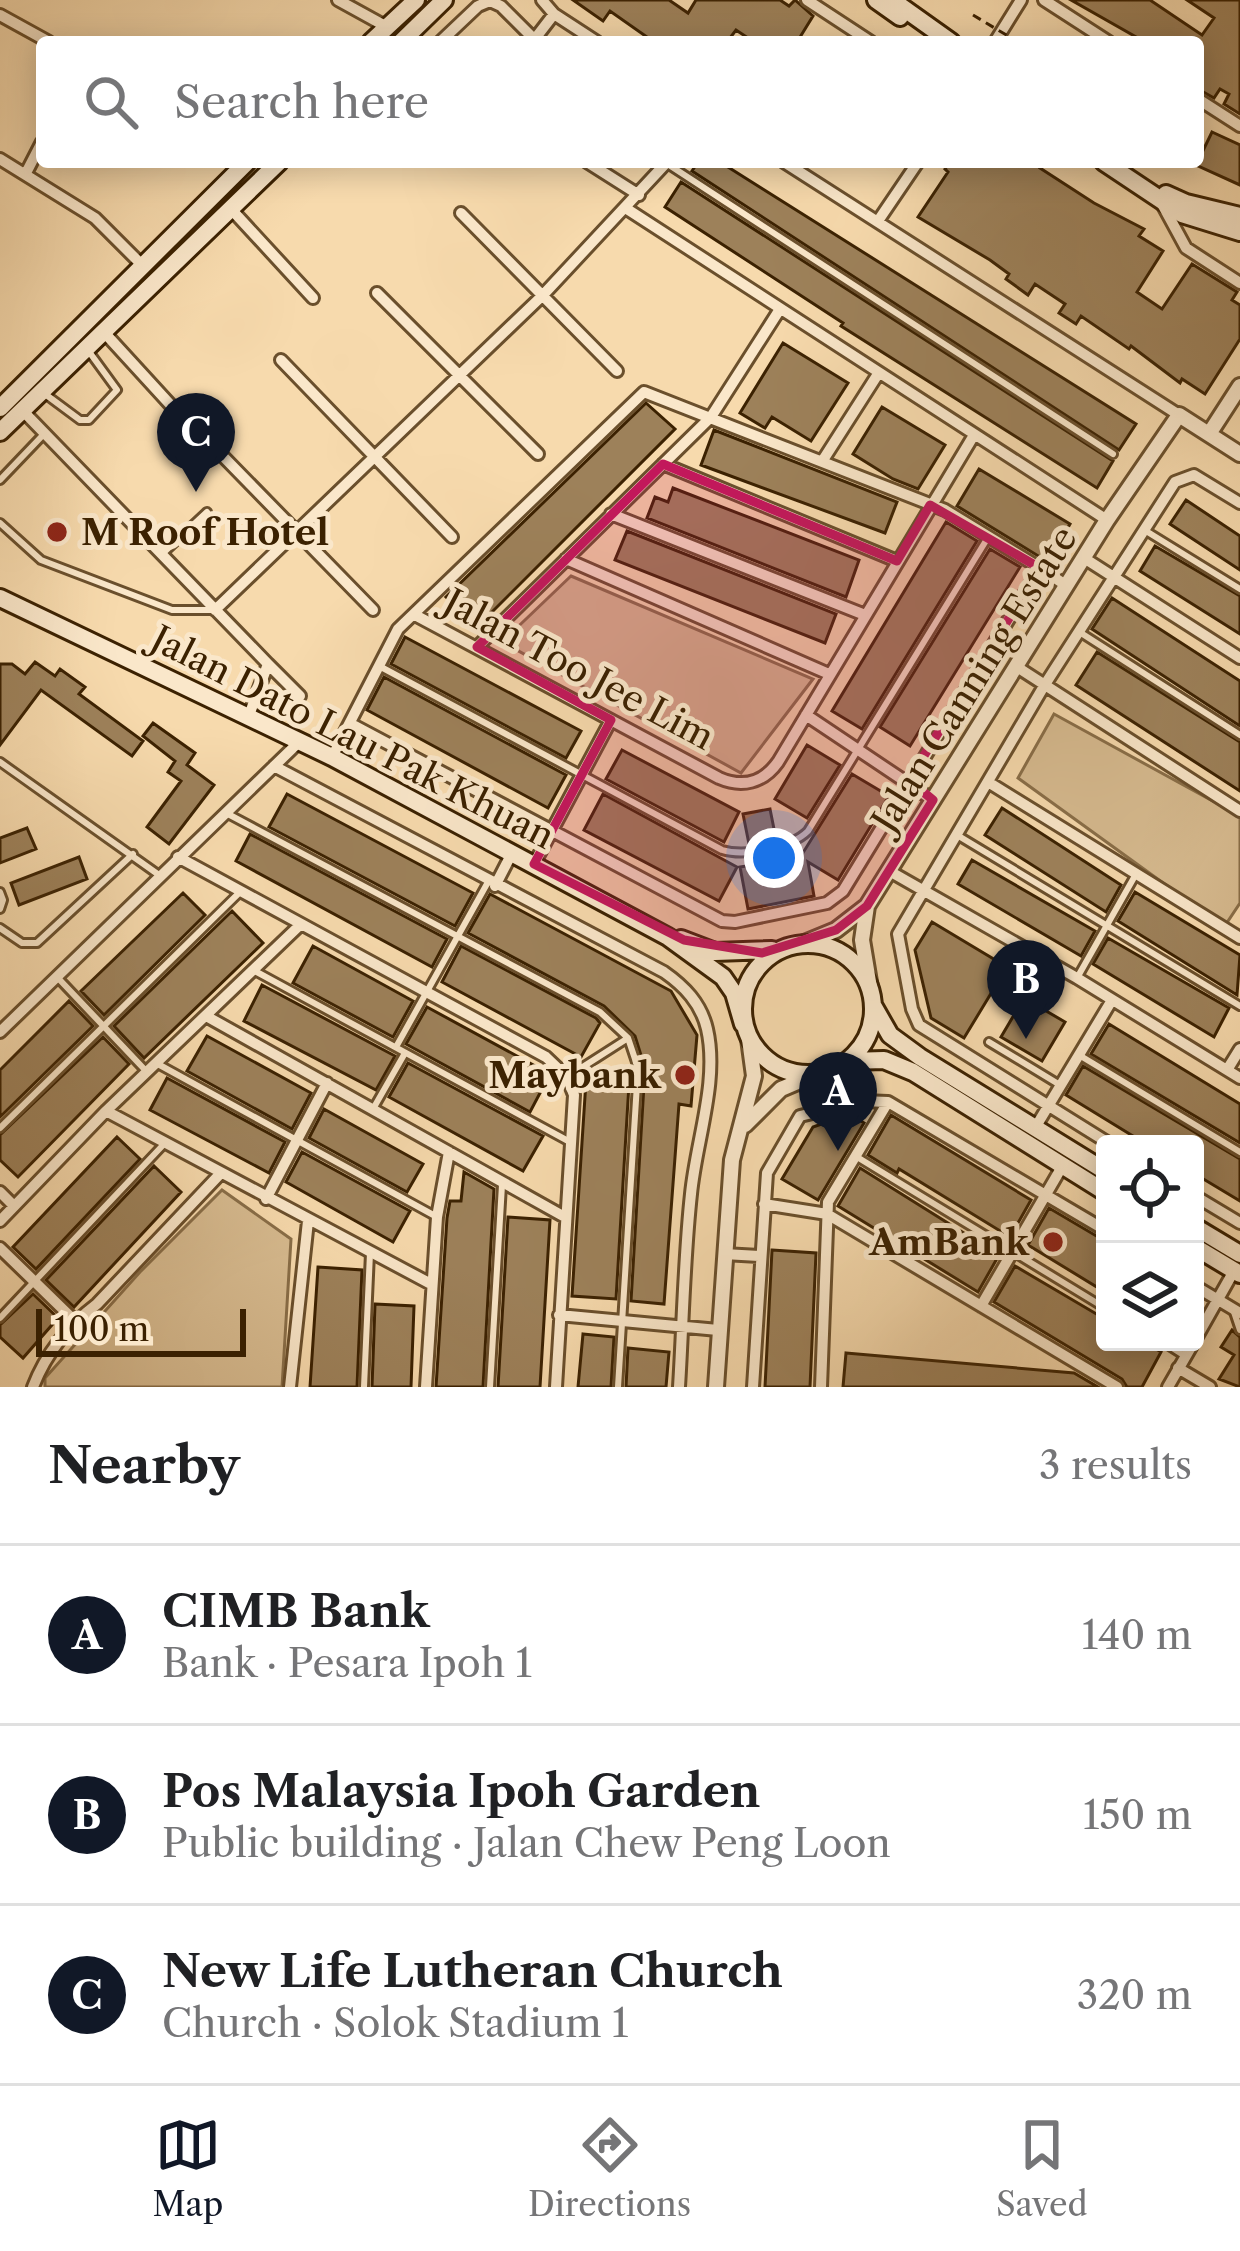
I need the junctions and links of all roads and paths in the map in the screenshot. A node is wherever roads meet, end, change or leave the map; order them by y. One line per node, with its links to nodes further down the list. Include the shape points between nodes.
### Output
1 (338, 0): 13 (street)
2 (416, 0): 13 (main road)
3 (444, 0): 16 (main road)
4 (542, 0): 10 (street)
5 (807, 0): 21 (street)
6 (876, 0): 22 (main road)
7 (892, 0): 23 (main road)
8 (1022, 0): 24 (street)
9 (1043, 0): 26 (street)
10 (554, 14): 19 (street); 20 (street)
11 (0, 15): 14 (street)
12 (973, 15): 25 (path, bridge)
13 (386, 28): 15 (main road)
14 (38, 36)
15 (377, 36)
16 (407, 36)
17 (446, 36): 18 (street, via 490,2)
18 (531, 36)
19 (539, 36)
20 (588, 36)
21 (862, 36)
22 (926, 36)
23 (943, 36)
24 (998, 36)
25 (1008, 36)
26 (1100, 36)
27 (1204, 103): 28 (street)
28 (1240, 126)
29 (36, 154): 40 (street)
30 (0, 159): 40 (street)
31 (241, 168): 49 (main road)
32 (273, 168): 43 (main road)
33 (596, 168): 41 (street)
34 (662, 168): 41 (street)
35 (674, 168): 73 (lane)
36 (794, 168): 47 (street)
37 (913, 168): 47 (street)
38 (1113, 168): 42 (main road)
39 (1130, 168): 46 (main road, via 1186,203)
40 (26, 173): 49 (street, via 95,218)
41 (639, 195): 44 (street)
42 (1161, 202): 48 (main road); 50 (street, via 1186,248)
43 (231, 209): 53 (street); 55 (main road)
44 (627, 209): 52 (street); 54 (street)
45 (461, 213): 52 (street)
46 (1240, 216)
47 (878, 221): 64 (street)
48 (1240, 232)
49 (141, 264): 62 (main road)
50 (1240, 283)
51 (377, 293): 59 (street)
52 (543, 296): 57 (street); 59 (street)
53 (313, 298)
54 (780, 309): 58 (street); 65 (street)
55 (95, 337): 61 (main road); 61 (lane, via 91,358 117,387 102,406 83,422); 66 (street)
56 (281, 359): 75 (street)
57 (617, 371)
58 (878, 374): 70 (street); 76 (street)
59 (460, 376): 72 (street); 75 (street)
60 (1240, 386): 69 (street)
61 (40, 391): 63 (main road)
62 (0, 408)
63 (22, 410): 67 (main road); 68 (street)
64 (1179, 415): 69 (street); 83 (street, Jalan Canning Estate)
65 (712, 417): 76 (street); 77 (street); 100 (street, via 640,393)
66 (188, 424)
67 (0, 432)
68 (45, 433): 78 (lane); 89 (street)
69 (1209, 434): 74 (street)
70 (974, 435): 80 (street, Jalan Too Jee Lim); 83 (street)
71 (211, 444): 86 (street)
72 (538, 454)
73 (1113, 454)
74 (1240, 454)
75 (375, 457): 86 (street); 88 (street)
76 (823, 460): 80 (street)
77 (663, 464): 82 (street); 92 (street)
78 (0, 480)
79 (1240, 502): 85 (street, via 1186,475)
80 (930, 505): 87 (street); 92 (street, Jalan Too Jee Lim)
81 (207, 512): 89 (lane)
82 (611, 514): 91 (street); 101 (street)
83 (1107, 520): 90 (street, Jalan Canning Estate)
84 (0, 523): 98 (lane, via 40,560 172,610)
85 (1143, 529): 94 (street); 96 (lane)
86 (296, 532): 98 (street); 99 (street)
87 (988, 536): 93 (street); 117 (lane)
88 (452, 537)
89 (162, 554): 98 (street)
90 (1084, 558): 94 (street); 95 (street, Jalan Canning Estate)
91 (566, 559): 103 (street); 108 (street)
92 (897, 561): 101 (street, Jalan Too Jee Lim)
93 (1040, 568): 95 (street); 122 (street)
94 (1115, 576): 102 (street); 104 (street)
95 (1067, 586): 107 (street, Jalan Canning Estate)
96 (1240, 589)
97 (2, 601): 112 (main road, Jalan Dato Lau Pak Khuan)
98 (215, 610): 105 (street)
99 (373, 610)
100 (416, 615): 103 (street, Jalan Too Jee Lim); 106 (street, Jalan Too Jee Lim)
101 (865, 615): 108 (street, Jalan Too Jee Lim)
102 (1081, 633): 109 (street); 115 (lane)
103 (478, 647): 113 (street, Jalan Too Jee Lim)
104 (1240, 658)
105 (268, 664): 110 (street); 112 (street)
106 (378, 665): 114 (street, Jalan Too Jee Lim); 121 (lane)
107 (1017, 667): 109 (street); 124 (street, Jalan Canning Estate)
108 (829, 674): 111 (street, Jalan Too Jee Lim)
109 (1044, 686): 123 (street); 125 (street)
110 (300, 696)
111 (806, 715): 113 (street, Jalan Too Jee Lim, via 772,770 738,784); 117 (street)
112 (248, 718): 116 (main road, Jalan Dato Lau Pak Khuan)
113 (611, 720): 121 (street)
114 (351, 724): 118 (street, Jalan Too Jee Lim); 127 (street)
115 (1240, 735)
116 (299, 742): 118 (main road, Jalan Dato Lau Pak Khuan); 120 (street)
117 (858, 748): 121 (lane, via 804,835 739,853); 122 (street)
118 (332, 757): 129 (main road, Jalan Dato Lau Pak Khuan)
119 (0, 762): 130 (lane)
120 (274, 766): 126 (street); 136 (street)
121 (581, 776): 127 (street)
122 (909, 780): 124 (street); 127 (street, via 836,899 735,922)
123 (988, 782): 128 (street); 134 (street)
124 (933, 800): 133 (street, Jalan Canning Estate)
125 (1240, 811)
126 (225, 812): 131 (street); 145 (lane)
127 (552, 828): 132 (street)
128 (957, 835): 139 (street); 143 (lane)
129 (512, 853): 132 (main road, Jalan Dato Lau Pak Khuan); 136 (street)
130 (133, 854): 135 (lane); 144 (lane, via 38,943 22,944)
131 (178, 857): 135 (street); 138 (street)
132 (534, 865): 146 (main road, Jalan Dato Lau Pak Khuan)
133 (891, 872): 139 (street); 140 (street, Jalan Canning Estate)
134 (1136, 874): 143 (lane); 147 (street)
135 (159, 875): 150 (street)
136 (492, 884): 145 (lane); 226 (street, via 664,971 704,1019 709,1057)
137 (0, 892): 141 (lane)
138 (240, 892): 142 (street); 157 (lane)
139 (922, 893): 151 (street); 175 (street, via 898,934 919,1025)
140 (867, 906): 148 (street, via 836,930); 153 (street, via 862,940)
141 (0, 909)
142 (300, 925): 149 (street); 152 (street)
143 (1107, 926): 151 (lane); 155 (lane)
144 (0, 928)
145 (459, 937): 152 (lane); 160 (lane, via 611,1019)
146 (668, 937): 148 (main road, Jalan Dato Lau Pak Khuan, via 715,952); 158 (main road, Jalan Dato Lau Pak Khuan, via 723,977)
147 (1240, 938)
148 (794, 945): 153 (main road, via 844,954); 158 (main road, via 768,956 746,986)
149 (254, 970): 156 (street); 162 (lane)
150 (55, 976): 157 (lane); 159 (street)
151 (1077, 978): 154 (street)
152 (429, 991): 162 (lane); 170 (street)
153 (872, 997): 166 (main road, via 872,1026); 179 (main road, via 890,1035)
154 (1112, 1000): 165 (street); 168 (street)
155 (1240, 1006)
156 (206, 1016): 167 (street); 172 (street)
157 (101, 1025): 167 (lane); 178 (lane)
158 (746, 1031): 169 (main road, via 777,1067); 180 (street, via 754,1076)
159 (0, 1032)
160 (628, 1038): 170 (lane); 224 (lane, via 638,1089)
161 (989, 1042): 173 (lane)
162 (396, 1047): 164 (lane)
163 (1240, 1049): 168 (street)
164 (406, 1053): 176 (lane); 183 (lane)
165 (1079, 1054): 173 (street); 186 (lane)
166 (849, 1061): 169 (main road); 189 (main road, via 884,1060 913,1072)
167 (152, 1068): 177 (street); 182 (lane)
168 (1227, 1070): 171 (street)
169 (815, 1075): 180 (street, via 781,1089)
170 (567, 1077): 183 (street, via 574,1095)
171 (1240, 1078)
172 (327, 1083): 176 (street); 182 (street)
173 (1060, 1085): 175 (street)
174 (888, 1102): 187 (street); 194 (street); 197 (street, via 797,1118 769,1167)
175 (1048, 1106): 179 (street); 181 (street)
176 (373, 1109): 185 (street)
177 (106, 1111): 184 (street); 198 (street)
178 (0, 1128)
179 (1035, 1128): 188 (main road); 189 (street, via 1063,1150)
180 (742, 1129): 211 (street)
181 (1096, 1135)
182 (298, 1142): 195 (street); 201 (lane)
183 (570, 1142): 200 (street)
184 (164, 1144): 190 (street); 214 (lane)
185 (449, 1152): 191 (street); 201 (street)
186 (1240, 1152)
187 (854, 1155): 199 (street); 210 (lane)
188 (1096, 1165)
189 (1062, 1166): 192 (main road); 194 (street)
190 (220, 1174): 195 (street); 223 (street)
191 (502, 1181): 200 (street); 238 (lane)
192 (1096, 1187)
193 (0, 1192): 198 (street)
194 (1046, 1193): 205 (street); 210 (street)
195 (266, 1199): 202 (street)
196 (1204, 1201): 203 (street)
197 (764, 1204): 199 (street); 212 (street)
198 (14, 1206): 204 (street)
199 (827, 1214): 219 (street); 244 (street)
200 (563, 1216): 221 (street)
201 (437, 1217): 215 (street)
202 (308, 1220): 209 (street); 235 (street)
203 (1239, 1220): 213 (street)
204 (0, 1221)
205 (1096, 1224)
206 (1204, 1232): 213 (main road)
207 (0, 1248): 214 (street)
208 (1204, 1250): 213 (main road)
209 (370, 1252): 215 (street); 236 (lane)
210 (1012, 1252): 218 (lane); 219 (street)
211 (724, 1254): 212 (street); 227 (street)
212 (759, 1256): 243 (street)
213 (1238, 1263): 217 (street)
214 (35, 1282): 222 (lane); 223 (street)
215 (431, 1283): 237 (street)
216 (1204, 1291): 217 (street)
217 (1218, 1300): 220 (street); 225 (street)
218 (1096, 1303)
219 (981, 1306): 245 (street)
220 (1237, 1311): 228 (lane)
221 (559, 1315): 224 (street); 239 (street)
222 (0, 1318)
223 (75, 1321): 234 (street)
224 (623, 1322): 226 (street); 240 (lane)
225 (1204, 1324)
226 (683, 1328): 227 (street); 241 (street)
227 (718, 1330): 242 (street)
228 (1240, 1330)
229 (1178, 1351): 231 (lane)
230 (1189, 1351): 231 (street)
231 (1186, 1356): 232 (street)
232 (1178, 1368): 233 (street); 246 (street)
233 (1209, 1386)
234 (33, 1387)
235 (290, 1387)
236 (364, 1387)
237 (426, 1387)
238 (490, 1387)
239 (556, 1387)
240 (618, 1387)
241 (679, 1387)
242 (716, 1387)
243 (753, 1387)
244 (821, 1387)
245 (1117, 1387)
246 (1168, 1387)

